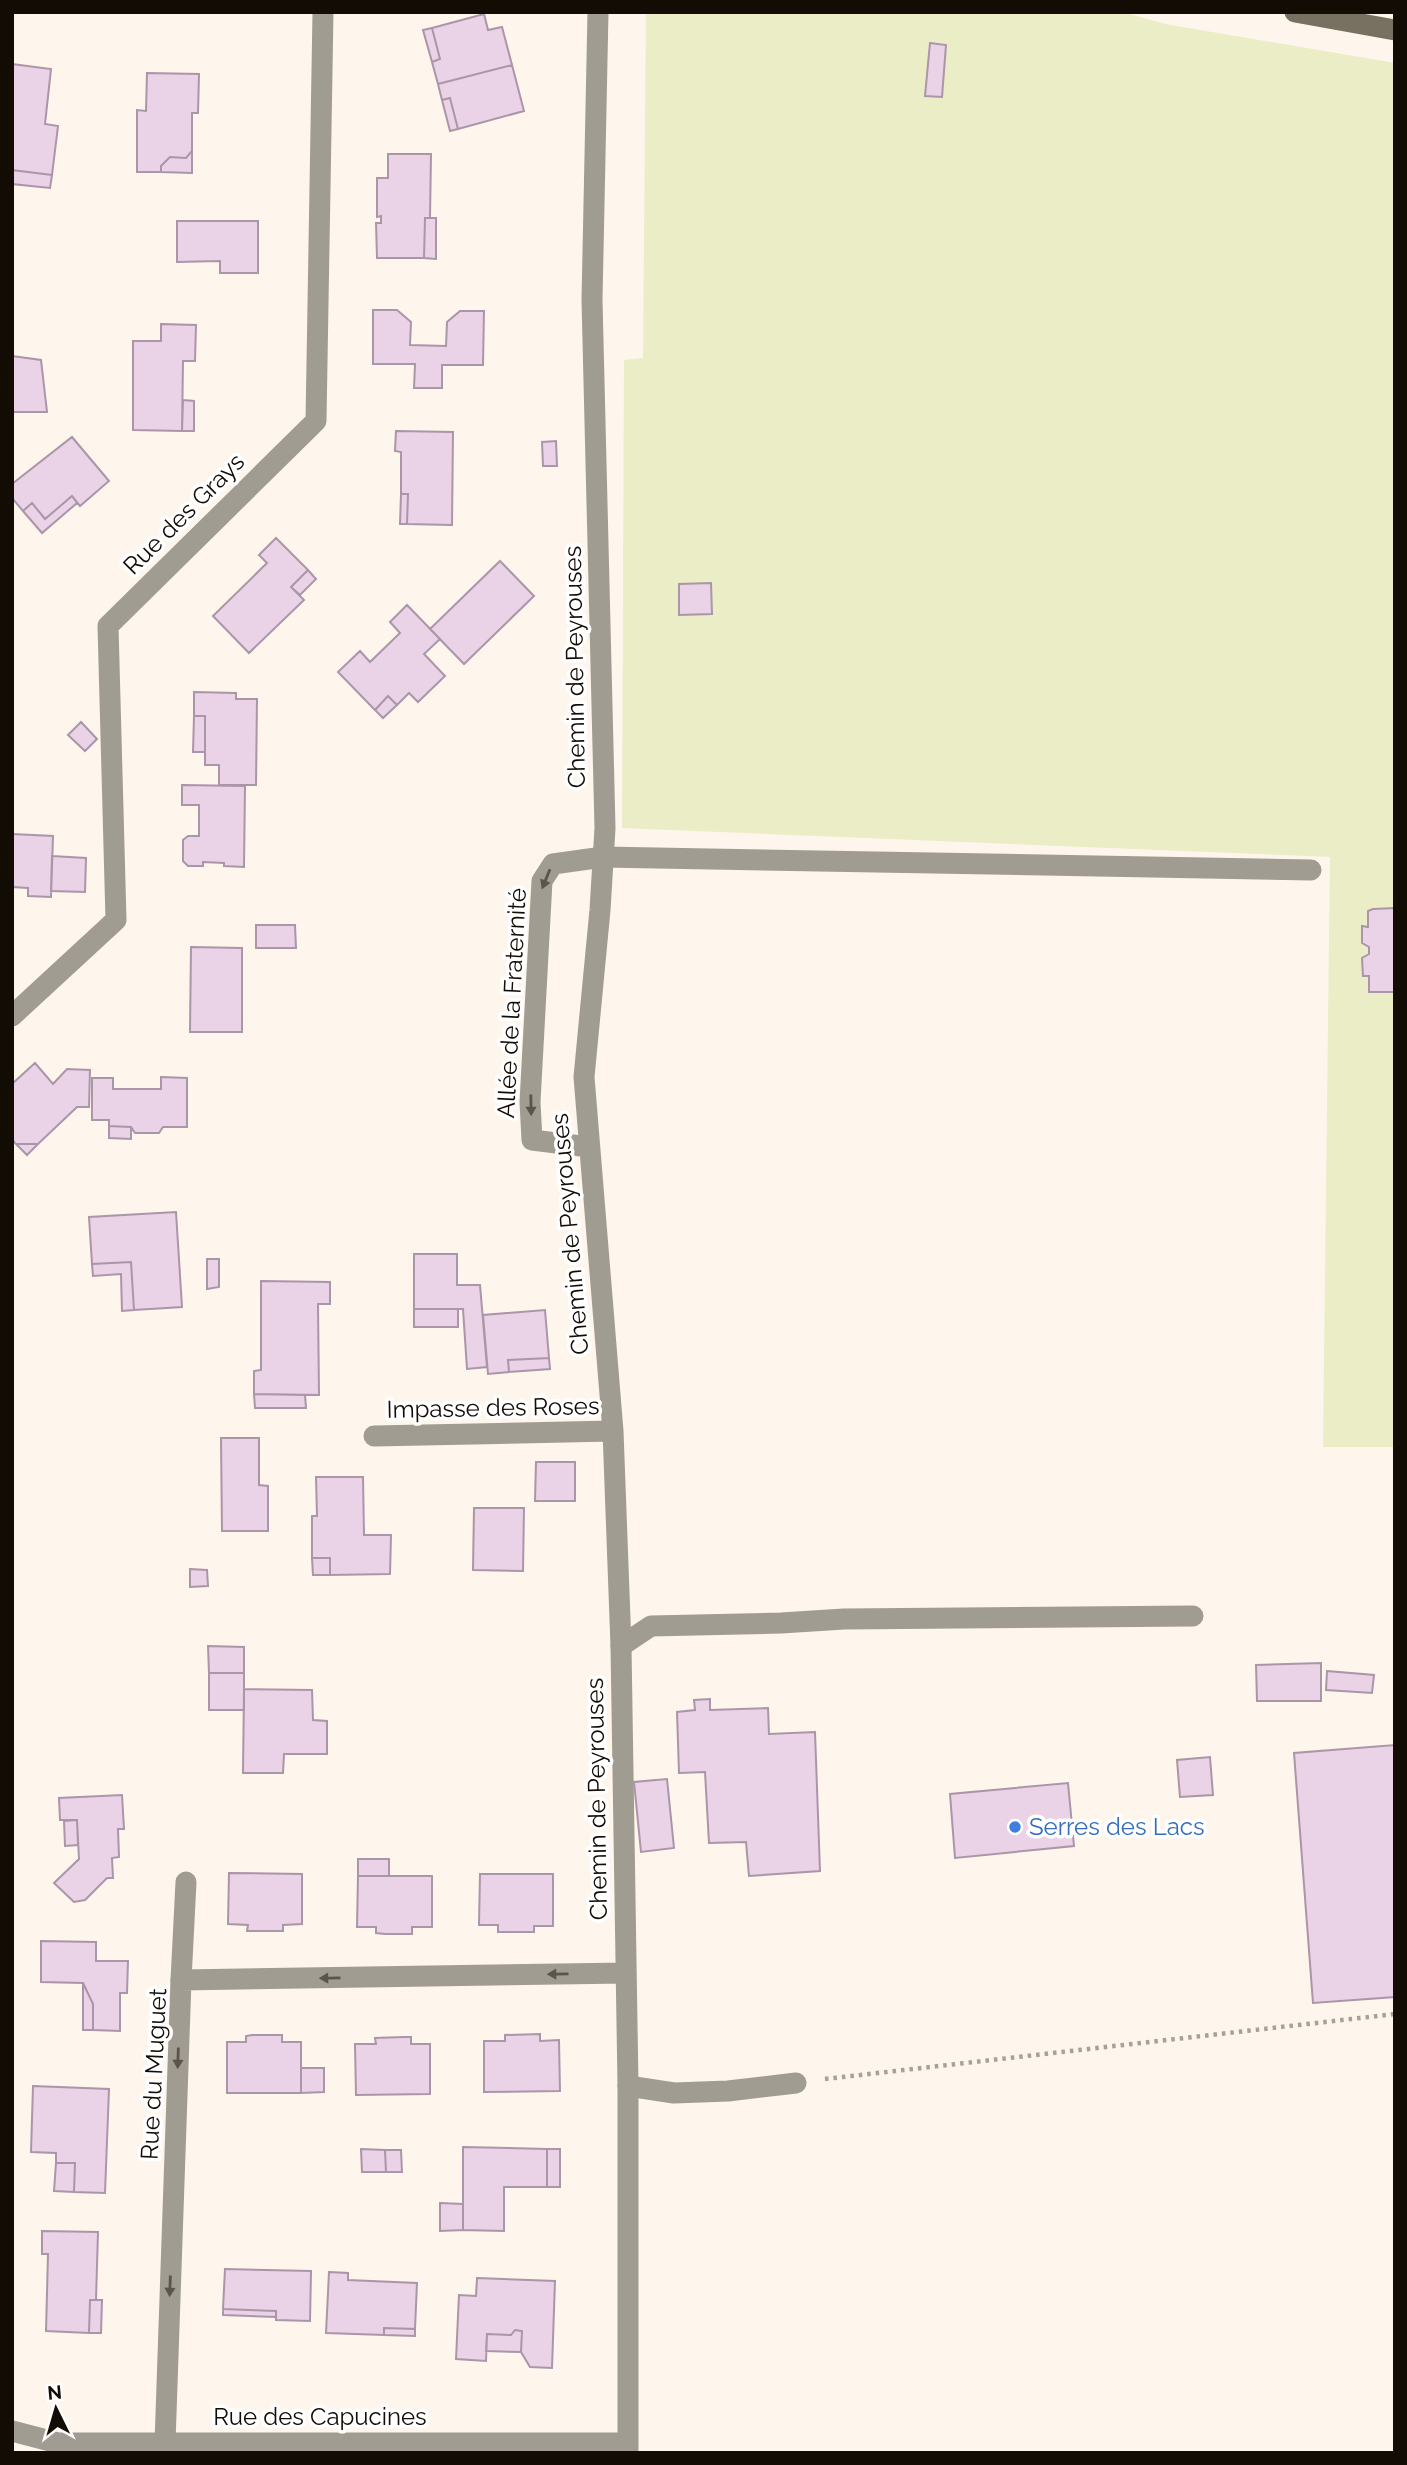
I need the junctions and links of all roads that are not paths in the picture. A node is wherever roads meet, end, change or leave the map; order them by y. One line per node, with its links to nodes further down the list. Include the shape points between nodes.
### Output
1 (323, 12): 7 (street, Rue des Grays, via 316,421 108,626 116,920)
2 (598, 12): 5 (street, Chemin de Peyrouses, via 592,300)
3 (1295, 12): 4 (street)
4 (1395, 30)
5 (603, 857): 6 (street); 8 (street, Chemin de Peyrouses, via 584,1077); 8 (street, Allée de la Fraternité, one-way to 8, via 553,864 542,881 530,1102 532,1140)
6 (1311, 870)
7 (12, 1016)
8 (589, 1147): 9 (street, Chemin de Peyrouses)
9 (613, 1431): 10 (street, Impasse des Roses); 12 (street, Chemin de Peyrouses)
10 (374, 1436)
11 (1193, 1616): 12 (street, via 652,1626)
12 (621, 1647): 14 (street, Chemin de Peyrouses)
13 (186, 1882): 15 (street)
14 (626, 1973): 15 (street, Rue du Muguet, one-way to 15); 17 (street, Chemin de Peyrouses)
15 (180, 1980): 19 (street, Rue du Muguet, one-way to 19)
16 (796, 2083): 17 (street, via 674,2093)
17 (628, 2086): 22 (street, Chemin de Peyrouses)
18 (12, 2431): 20 (street, Rue des Capucines)
19 (164, 2443): 20 (street, Rue des Capucines); 21 (street, Rue des Capucines)
20 (57, 2448)
21 (437, 2448): 22 (street, Rue des Capucines)
22 (628, 2448)

